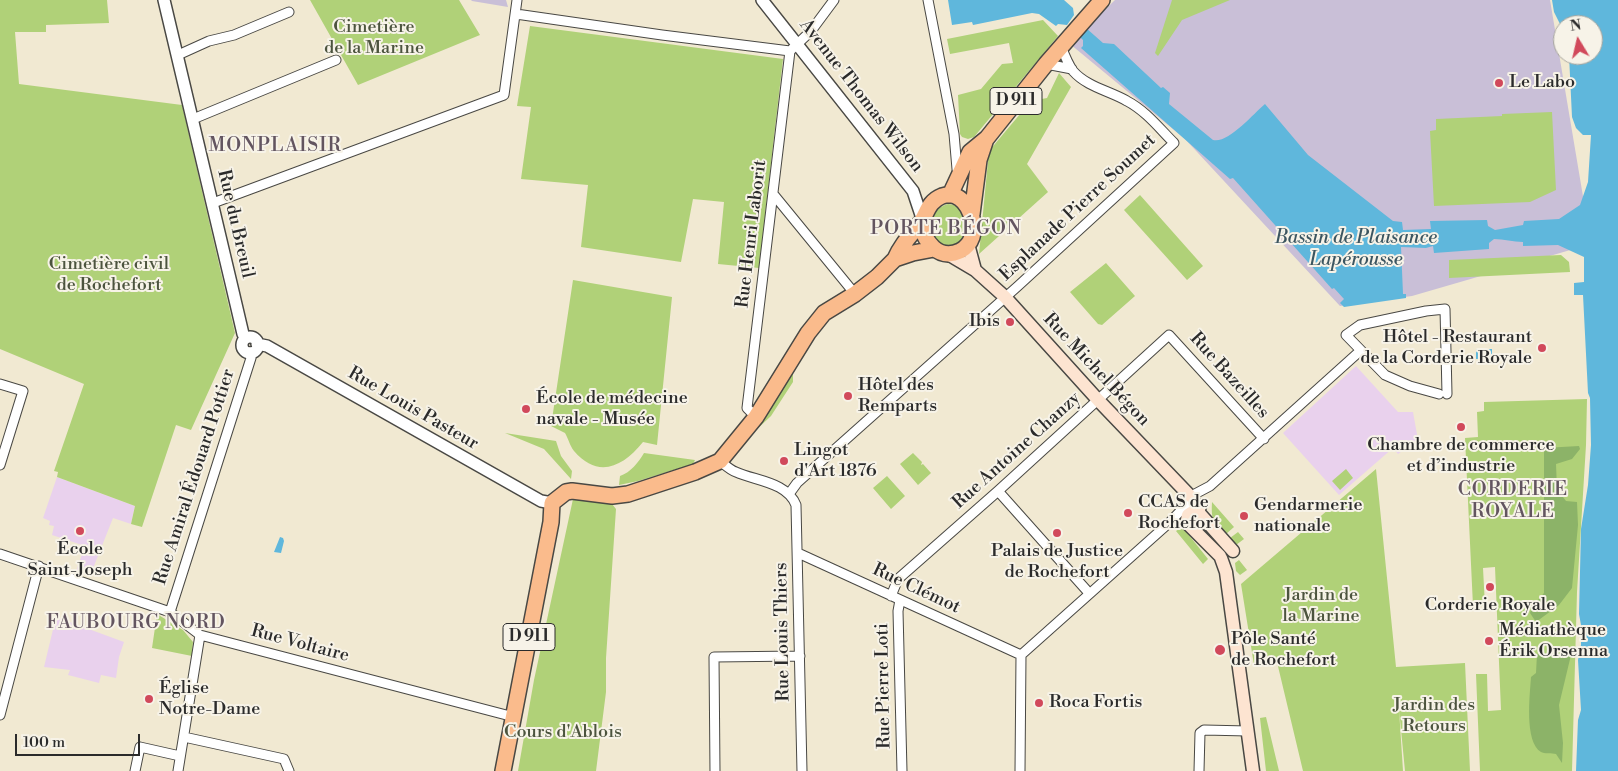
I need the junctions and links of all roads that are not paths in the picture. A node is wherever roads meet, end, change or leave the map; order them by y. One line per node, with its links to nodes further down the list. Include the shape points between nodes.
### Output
1 (164, 0): 11 (street, Rue du Breuil)
2 (517, 0): 8 (street)
3 (762, 0): 10 (street, Avenue Thomas Wilson)
4 (834, 0): 10 (street)
5 (928, 0): 16 (street)
6 (1102, 0): 9 (main road, D 911)
7 (289, 12): 11 (street)
8 (516, 14): 10 (street, via 662,35); 24 (street, via 504,95)
9 (1062, 44): 13 (main road, D 911); 14 (street)
10 (793, 47): 20 (street, Avenue Thomas Wilson); 21 (street, Rue Henri Laborit)
11 (178, 55): 15 (street, Rue du Breuil)
12 (336, 60): 15 (street)
13 (1046, 64): 14 (street); 17 (main road, D 911)
14 (1072, 70): 32 (street, Esplanade Pierre Soumet, via 1146,114 1174,143)
15 (193, 119): 24 (street, Rue du Breuil)
16 (954, 134): 18 (street, via 959,145); 19 (street)
17 (987, 138): 18 (main road, D 911); 22 (main road, D 911, via 979,160)
18 (970, 152): 19 (main road, D 911); 22 (street, D 911)
19 (960, 172): 23 (main road, D 911)
20 (914, 191): 23 (street, Avenue Thomas Wilson, via 927,199); 26 (street, Avenue Thomas Wilson)
21 (774, 195): 31 (street); 39 (street, Rue Henri Laborit, via 747,408)
22 (975, 196): 25 (main road, D 911)
23 (944, 197): 25 (main road, via 961,200); 26 (main road, via 930,205)
24 (213, 203): 34 (street, Rue du Breuil)
25 (972, 214): 27 (main road, via 973,233)
26 (921, 221): 28 (main road, via 924,237); 29 (main road, via 900,246)
27 (968, 244): 28 (main road, via 963,249); 30 (main road)
28 (941, 252): 29 (main road, via 912,252); 30 (main road, Rue Michel Bégon)
29 (895, 259): 31 (main road)
30 (974, 270): 32 (main road, Rue Michel Bégon)
31 (855, 294): 39 (main road, via 824,313)
32 (1005, 297): 38 (main road, Rue Michel Bégon); 45 (street, Esplanade Pierre Soumet, via 797,483)
33 (1169, 335): 38 (street, Rue Antoine Chanzy); 40 (street, Rue Bazeilles)
34 (246, 338): 35 (street, Rue Louis Pasteur, via 252,337)
35 (254, 348): 46 (street, Rue Louis Pasteur, via 267,346 541,501); 55 (street, Rue Amiral Édouard Pottier)
36 (1360, 351): 36 (street, via 1346,335 1360,325 1445,309 1443,394 1410,386 1385,375); 40 (street)
37 (0, 384): 41 (street, via 23,391)
38 (1098, 400): 44 (street, Rue Antoine Chanzy); 47 (main road, Rue Michel Bégon)
39 (756, 417): 42 (main road)
40 (1264, 438): 47 (street, via 1210,486)
41 (4, 441): 43 (street)
42 (720, 461): 45 (street, via 734,471); 46 (main road, via 628,494 612,496 572,491)
43 (0, 465)
44 (998, 491): 52 (street); 53 (street, Rue Antoine Chanzy, via 898,579)
45 (789, 494): 49 (street, Rue Louis Thiers, via 796,505)
46 (552, 503): 60 (main road, D 911)
47 (1193, 509): 48 (street); 48 (street); 61 (main road, Rue Michel Bégon, via 1227,555 1226,572)
48 (1169, 523): 52 (street)
49 (798, 553): 53 (street, Rue Clémot); 58 (street, Rue Louis Thiers)
50 (0, 554): 51 (street, Rue Voltaire)
51 (39, 566): 55 (street, Rue Voltaire); 59 (street)
52 (1089, 593): 57 (street)
53 (891, 596): 54 (street, Rue Clémot)
54 (900, 600): 57 (street, Rue Clémot); 70 (street, Rue Pierre Loti)
55 (170, 612): 56 (street, Rue Voltaire)
56 (200, 635): 60 (street, Rue Voltaire); 62 (street)
57 (1021, 655): 71 (street)
58 (800, 656): 68 (street, via 714,657); 69 (street, Rue Louis Thiers)
59 (0, 715)
60 (514, 717): 67 (main road, D 911)
61 (1248, 731): 72 (street, via 1204,730 1200,733); 73 (main road)
62 (184, 737): 63 (street); 66 (street, via 284,759)
63 (180, 756): 64 (street, via 140,747); 65 (street)
64 (135, 771)
65 (178, 771)
66 (289, 771)
67 (503, 771)
68 (714, 771)
69 (802, 771)
70 (902, 771)
71 (1020, 771)
72 (1199, 771)
73 (1253, 771)

